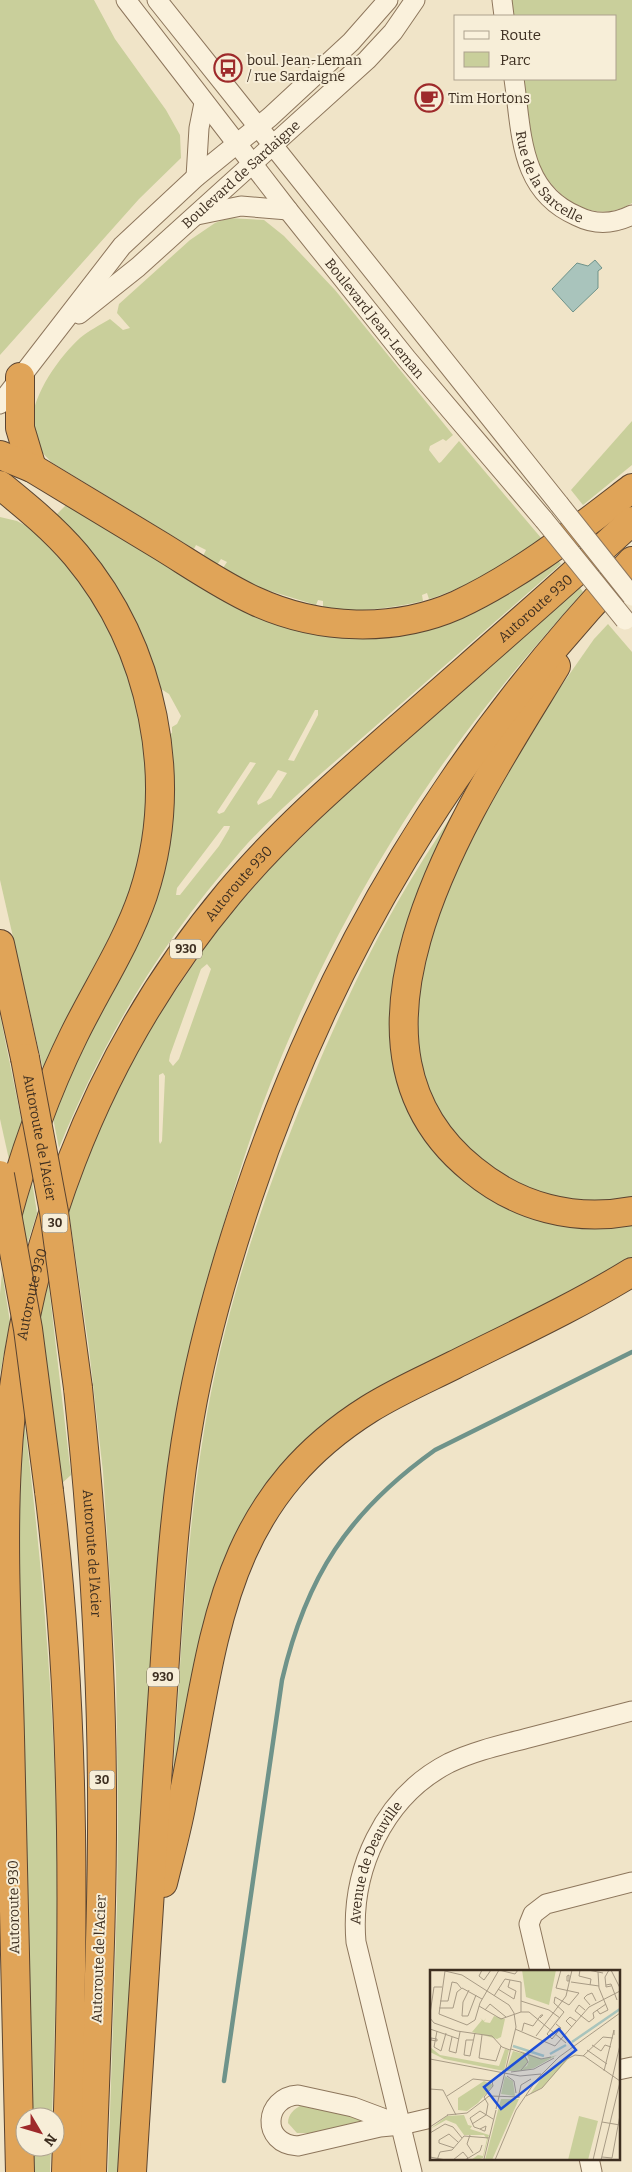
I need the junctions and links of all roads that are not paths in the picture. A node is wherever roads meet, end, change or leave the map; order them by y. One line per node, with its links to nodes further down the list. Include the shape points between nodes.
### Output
1 (126, 0): 6 (street, Boulevard Jean-Leman)
2 (156, 0): 7 (street, Boulevard Jean-Leman)
3 (388, 0): 7 (street, Boulevard de Sardaigne, via 351,42)
4 (415, 0): 9 (street, Boulevard de Sardaigne, via 381,46)
5 (514, 80): 14 (street, Rue de la Sarcelle, via 525,153 530,170 543,192 567,212 581,218 604,222)
6 (204, 103): 8 (street, Boulevard Jean-Leman); 11 (street)
7 (258, 127): 8 (street, Boulevard de Sardaigne); 9 (street, Boulevard Jean-Leman)
8 (236, 143): 10 (street, Boulevard Jean-Leman); 11 (street, Boulevard de Sardaigne)
9 (273, 146): 10 (street, Boulevard de Sardaigne); 25 (street, Boulevard Jean-Leman, bridge)
10 (252, 165): 12 (street, Boulevard Jean-Leman); 13 (street, Boulevard de Sardaigne)
11 (196, 177): 15 (street, Boulevard de Sardaigne, via 122,246)
12 (288, 210): 13 (street, via 241,206); 27 (street, Boulevard Jean-Leman, bridge)
13 (195, 215): 15 (street, Boulevard de Sardaigne, via 138,267)
14 (632, 215)
15 (52, 336): 16 (street, Boulevard de Sardaigne)
16 (20, 377): 17 (street, Boulevard de Sardaigne); 19 (highway, via 20,428)
17 (0, 404)
18 (0, 455): 19 (highway)
19 (32, 468): 21 (highway, via 255,601 298,616 345,624 380,624 410,619 456,605 534,561)
20 (0, 485): 22 (highway)
21 (632, 488)
22 (10, 503): 31 (highway, via 55,532 77,556 122,625 137,660 151,709 158,750 160,800 152,861 136,914 42,1107)
23 (632, 521): 34 (highway, Autoroute 930 / 930, via 296,822 244,875 156,994 119,1057 92,1113 62,1184 40,1253 22,1328 15,1378 7,1463)
24 (632, 561): 26 (highway, 930)
25 (632, 596)
26 (598, 597): 30 (highway, via 499,760 443,866 420,925 410,965 405,1041 411,1074 429,1119 449,1148 485,1180 519,1199 561,1213); 37 (highway, 930, via 538,664 476,745 392,876 345,962 300,1060 240,1220 202,1354 176,1512)
27 (629, 625)
28 (0, 944): 43 (highway, Autoroute de l'Acier / 30, bridge, via 54,1212 78,1388 92,1532 101,1733 101,1892)
29 (0, 1175): 42 (highway, Autoroute de l'Acier / 30, bridge, via 28,1329 61,1604 72,1820 73,1948)
30 (632, 1211)
31 (0, 1242)
32 (632, 1272): 37 (highway, via 369,1409 317,1450 272,1500 241,1554 220,1610 184,1797)
33 (0, 1494): 34 (highway)
34 (6, 1529): 41 (highway, Autoroute 930 / 930)
35 (632, 1711): 40 (street, Avenue de Deauville, via 480,1750 457,1759 417,1786 380,1830 360,1878 355,1928 361,1966)
36 (632, 1882): 38 (street, via 537,1909 530,1924)
37 (144, 1962): 44 (highway, 930)
38 (540, 1970)
39 (430, 2118): 40 (street)
40 (401, 2125): 40 (street, via 353,2107 298,2095 281,2100 271,2118 276,2138 290,2145); 45 (street, Avenue de Deauville)
41 (20, 2172)
42 (66, 2172)
43 (92, 2172)
44 (132, 2172)
45 (412, 2172)

